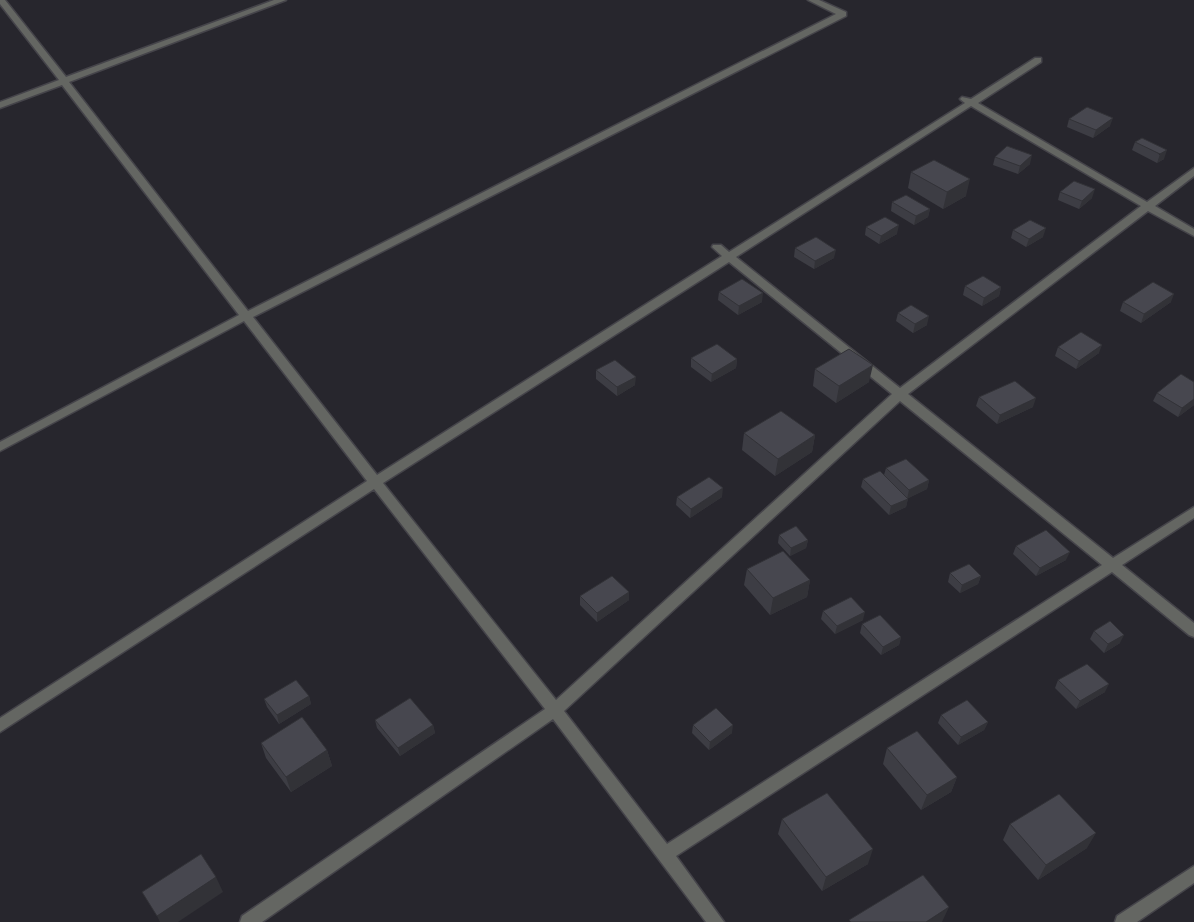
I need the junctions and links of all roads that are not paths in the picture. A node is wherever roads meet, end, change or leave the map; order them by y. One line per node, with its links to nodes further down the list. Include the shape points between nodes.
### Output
1 (1, 0): 5 (street)
2 (282, 0): 5 (street)
3 (812, 0): 13 (street, via 843,14)
4 (1038, 60): 6 (street)
5 (64, 81): 7 (street); 13 (street)
6 (968, 101): 9 (street); 12 (street)
7 (0, 105)
8 (1194, 171): 9 (street)
9 (1149, 205): 10 (street); 14 (street)
10 (1194, 233)
11 (717, 247): 12 (street)
12 (728, 257): 14 (street); 16 (street)
13 (246, 316): 15 (street); 16 (street)
14 (899, 395): 18 (street); 20 (street)
15 (0, 447)
16 (375, 482): 20 (street); 21 (street)
17 (1194, 512): 18 (street)
18 (1113, 565): 19 (street); 22 (street)
19 (1194, 631)
20 (555, 710): 22 (street); 24 (street)
21 (0, 726)
22 (664, 855): 25 (street)
23 (1194, 874): 26 (street)
24 (248, 922)
25 (716, 922)
26 (1123, 922)

